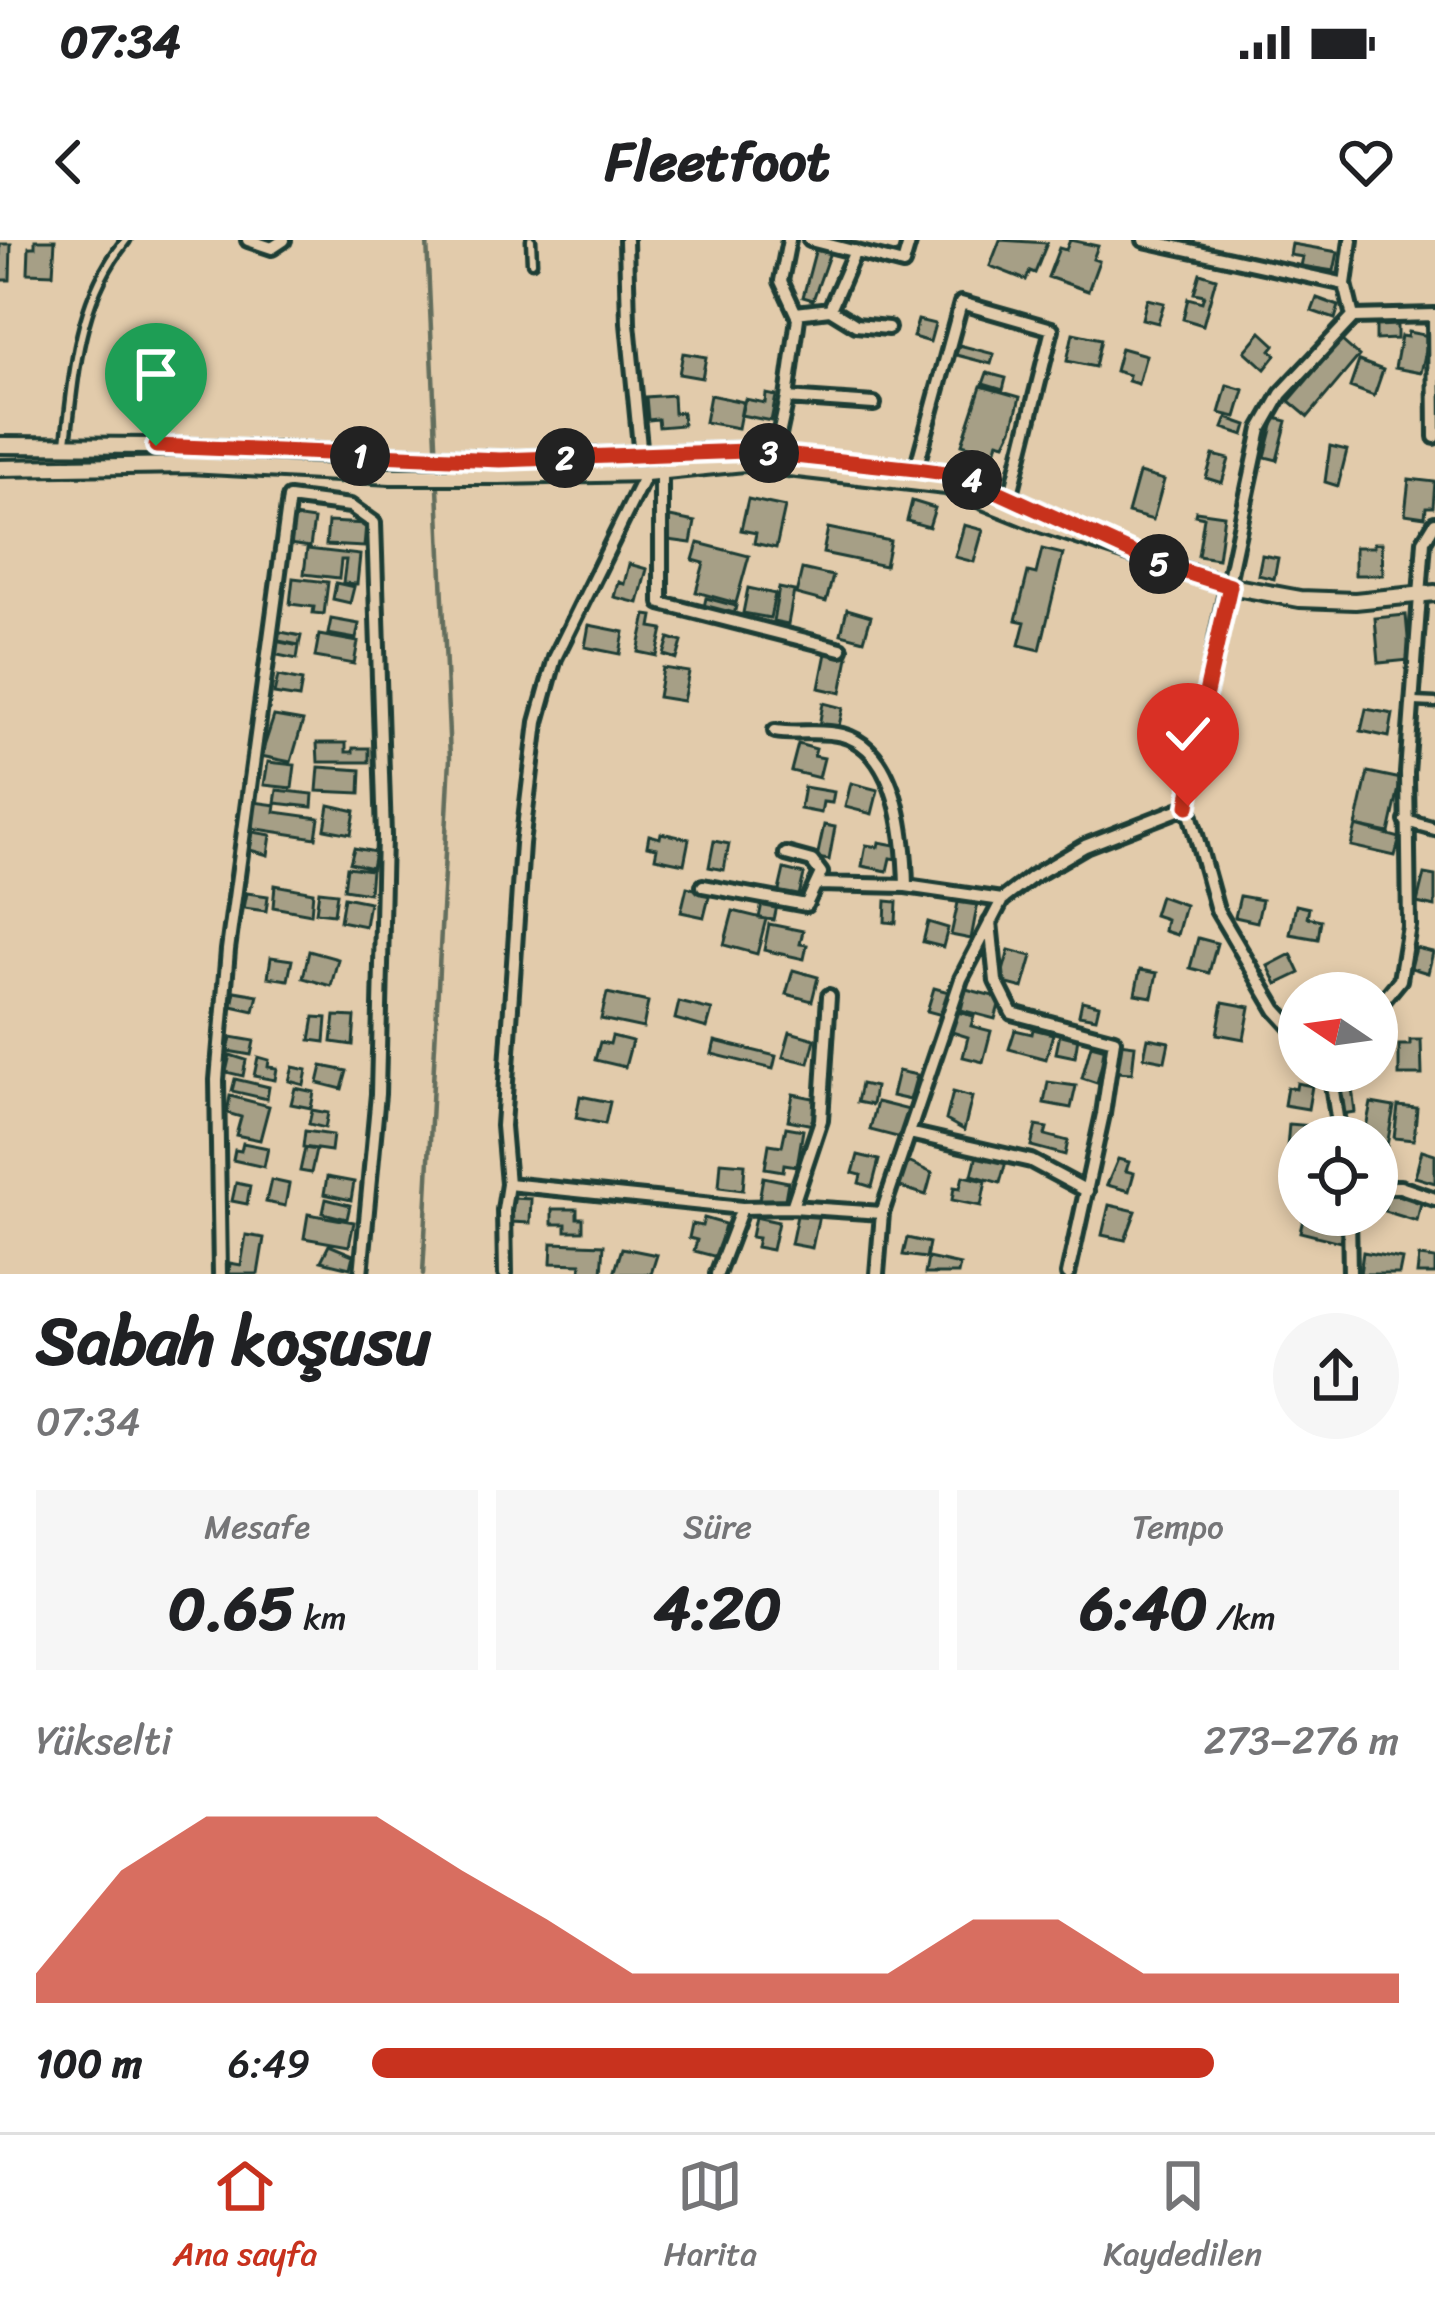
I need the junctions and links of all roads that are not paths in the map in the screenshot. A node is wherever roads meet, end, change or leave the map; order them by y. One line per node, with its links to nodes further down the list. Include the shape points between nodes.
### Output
1 (127, 240): 23 (lane, via 101,275 84,319)
2 (248, 240): 3 (street, via 272,248)
3 (284, 240)
4 (531, 240): 12 (lane)
5 (626, 240): 25 (street)
6 (789, 240): 15 (street, via 782,281)
7 (810, 240): 11 (street)
8 (910, 240): 11 (street, via 903,264)
9 (1144, 240): 13 (street)
10 (1351, 240): 13 (street)
11 (855, 251): 14 (street)
12 (532, 262)
13 (1345, 284): 17 (street)
14 (830, 309): 15 (street); 18 (street, via 856,325)
15 (796, 313): 19 (street)
16 (1434, 315): 17 (street); 21 (street)
17 (1353, 317): 33 (street, via 1282,394 1261,430)
18 (889, 328)
19 (787, 398): 20 (street); 24 (street)
20 (874, 404)
21 (1435, 437)
22 (0, 445): 23 (street)
23 (65, 445): 27 (street)
24 (775, 454): 25 (street); 28 (street)
25 (641, 457): 27 (street)
26 (0, 468): 27 (street, via 391,476)
27 (499, 468): 29 (street)
28 (916, 469): 30 (street, via 961,475); 30 (street, via 961,303 1052,329)
29 (654, 472): 32 (street, via 744,463 946,486); 35 (street, via 661,603); 52 (street, via 555,658 537,722 503,1126)
30 (1010, 498): 32 (street)
31 (1435, 523): 34 (street, via 1424,541)
32 (1148, 560): 33 (street)
33 (1230, 586): 34 (street, via 1300,599); 39 (street)
34 (1429, 594): 36 (street)
35 (841, 649)
36 (1413, 701): 37 (lane); 40 (street)
37 (1435, 704)
38 (775, 731): 45 (street, via 823,731 865,747 896,799)
39 (1188, 806): 46 (street, via 1085,845); 50 (street, via 1216,910)
40 (1406, 821): 41 (street); 48 (street, via 1409,926)
41 (1435, 829)
42 (785, 854): 43 (street, via 812,861)
43 (818, 884): 44 (street, via 806,905); 45 (street)
44 (703, 886)
45 (906, 886): 46 (street)
46 (1002, 901): 47 (street)
47 (990, 922): 51 (street, via 961,979); 54 (street, via 996,981 1012,1013 1114,1040)
48 (1398, 982)
49 (830, 996): 56 (street, via 821,1120)
50 (1278, 1012)
51 (909, 1132): 54 (street, via 1031,1161); 58 (street)
52 (508, 1184): 57 (street); 62 (street)
53 (1398, 1187): 55 (street)
54 (1087, 1191): 65 (street)
55 (1435, 1198)
56 (792, 1207): 57 (street); 58 (street)
57 (742, 1208): 63 (street)
58 (882, 1213): 64 (street)
59 (1349, 1236): 66 (street)
60 (220, 1274): 61 (street, via 217,1080 228,950 289,498 350,506 374,523 384,836 379,1094)
61 (361, 1274)
62 (505, 1274)
63 (717, 1274)
64 (877, 1274)
65 (1068, 1274)
66 (1350, 1274)

